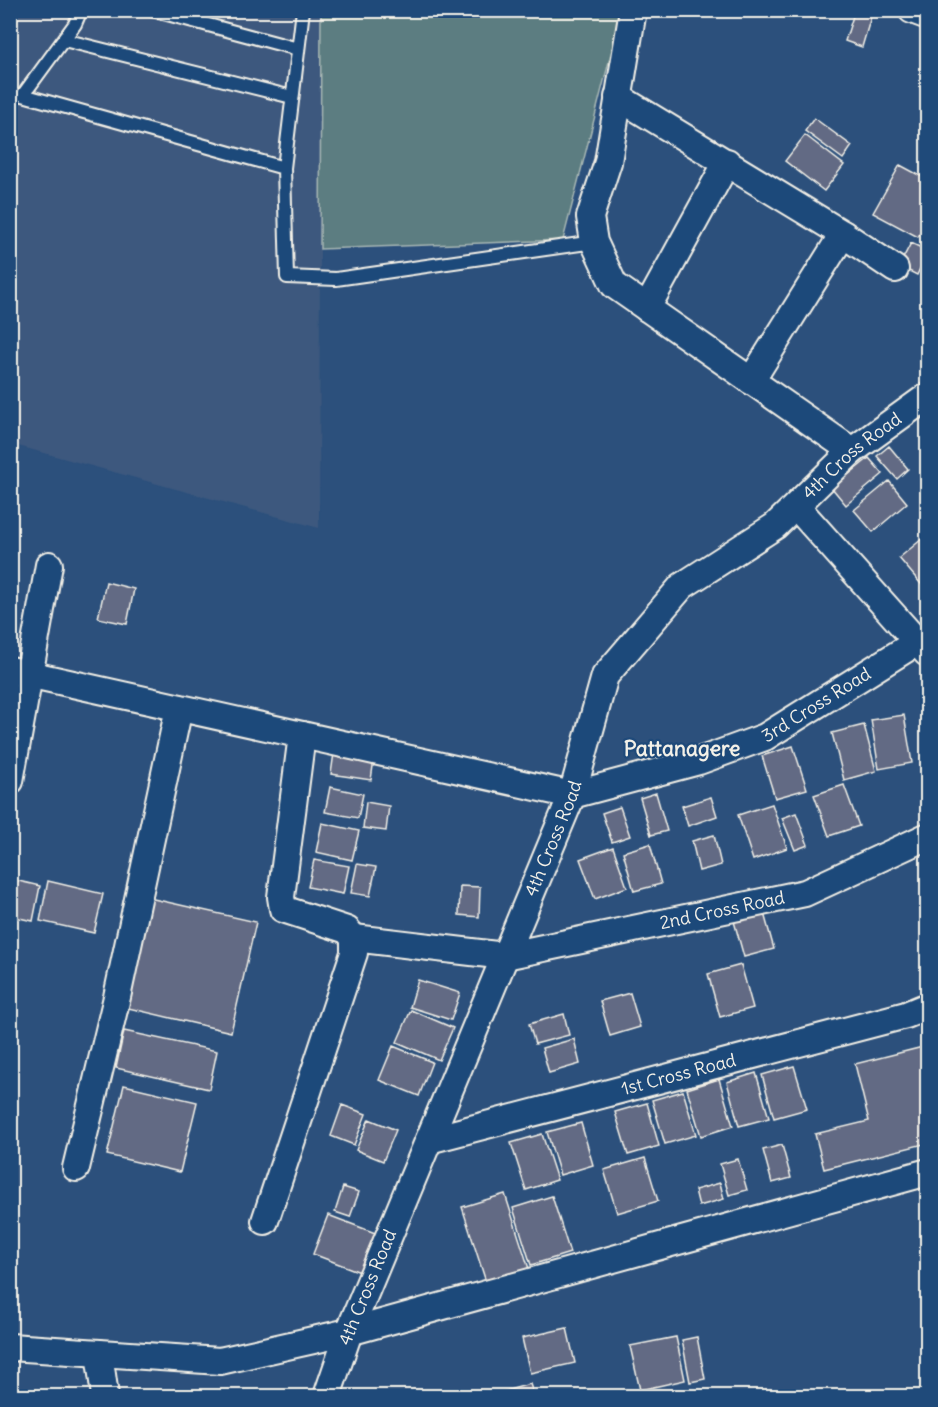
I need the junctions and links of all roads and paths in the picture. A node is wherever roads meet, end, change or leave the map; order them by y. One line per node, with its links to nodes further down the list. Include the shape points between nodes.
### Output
1 (81, 10): 7 (lane)
2 (152, 10): 8 (lane)
3 (303, 10): 8 (lane)
4 (633, 10): 10 (street)
5 (912, 10): 6 (street)
6 (927, 16)
7 (64, 40): 9 (lane); 12 (lane, via 23,95)
8 (298, 49): 9 (lane)
9 (292, 97): 12 (lane)
10 (618, 97): 11 (street); 14 (street, via 608,162 590,217)
11 (727, 162): 13 (street); 16 (street)
12 (284, 168): 14 (lane, via 287,277 336,279)
13 (843, 234): 15 (street); 17 (street)
14 (594, 242): 16 (street, via 614,285)
15 (895, 269)
16 (647, 308): 17 (street)
17 (751, 381): 19 (street)
18 (927, 396): 19 (street, 4th Cross Road)
19 (852, 452): 20 (street, 4th Cross Road)
20 (796, 506): 22 (street); 27 (street, 4th Cross Road, via 775,526 682,586 605,676)
21 (49, 565): 23 (street)
22 (922, 648): 27 (street, 3rd Cross Road, via 765,737 699,761)
23 (21, 672): 24 (street); 26 (street)
24 (179, 708): 25 (street); 33 (street)
25 (302, 735): 27 (street); 29 (street, via 281,897 284,909 347,930)
26 (10, 781)
27 (572, 795): 30 (street, 4th Cross Road)
28 (927, 836): 30 (street, 2nd Cross Road, via 805,893)
29 (354, 938): 30 (street, 2nd Cross Road); 35 (street, via 354,953)
30 (505, 956): 32 (street, 4th Cross Road)
31 (927, 1006): 32 (street, 1st Cross Road, via 906,1015)
32 (429, 1140): 36 (street, 4th Cross Road)
33 (76, 1168)
34 (927, 1172): 36 (street)
35 (265, 1221)
36 (349, 1332): 38 (street, via 220,1361); 40 (street, 4th Cross Road)
37 (10, 1347): 38 (street)
38 (99, 1353): 39 (street)
39 (105, 1396)
40 (327, 1396)

